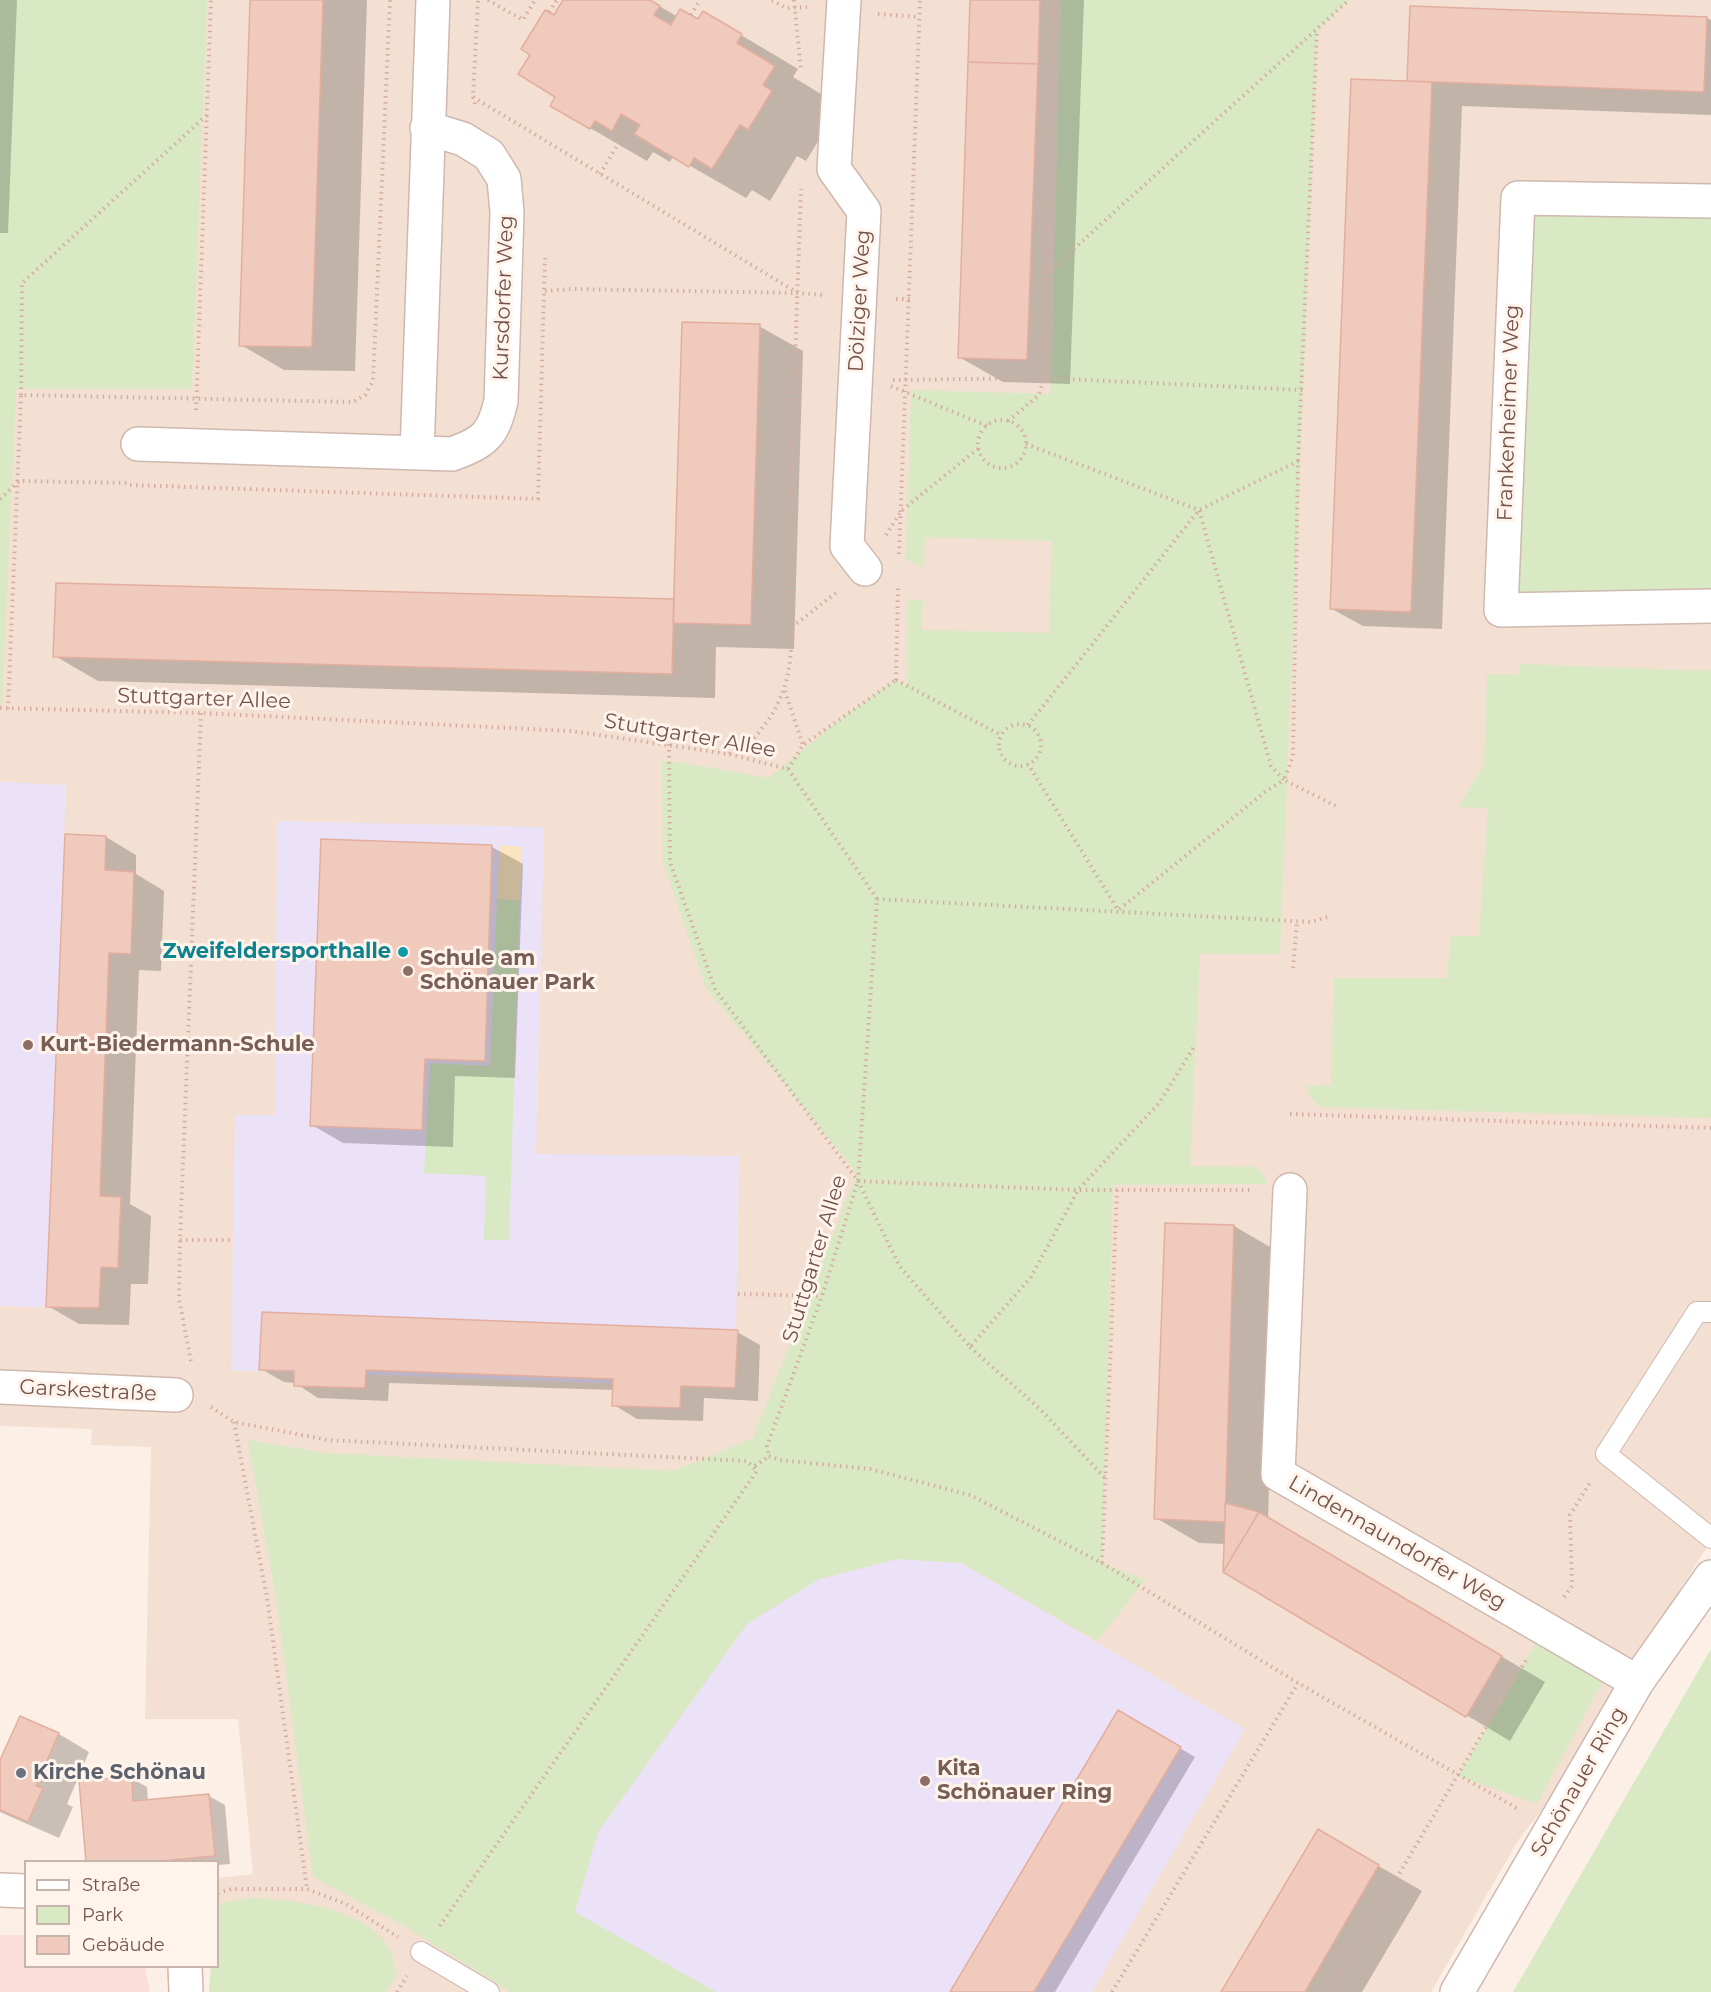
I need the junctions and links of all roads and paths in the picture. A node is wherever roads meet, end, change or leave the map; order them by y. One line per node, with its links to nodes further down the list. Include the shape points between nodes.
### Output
1 (212, 0): 18 (path)
2 (390, 0): 35 (path, via 373,381 366,395 352,402)
3 (433, 0): 20 (street)
4 (488, 0): 5 (path, via 524,20)
5 (535, 0)
6 (556, 0): 13 (path)
7 (700, 0): 14 (path)
8 (794, 0): 16 (path)
9 (844, 0): 27 (street, Dölziger Weg, via 834,169 864,211)
10 (920, 0): 28 (path)
11 (1054, 0): 24 (path)
12 (1349, 0): 15 (path)
13 (549, 12)
14 (691, 15)
15 (1317, 32): 24 (path); 32 (path)
16 (801, 75)
17 (473, 97): 21 (path)
18 (207, 114): 34 (path, via 22,283); 35 (path)
19 (632, 121): 21 (path)
20 (427, 128): 42 (street); 42 (street, Kursdorfer Weg, via 463,139 489,155 504,178 507,224 501,402 495,427 473,446 452,454)
21 (600, 174): 26 (path)
22 (802, 177): 26 (path)
23 (1711, 201): 51 (street, Frankenheimer Weg, via 1518,198 1501,610)
24 (1047, 273): 30 (path)
25 (544, 291): 26 (path)
26 (798, 293): 27 (path); 52 (path, via 787,584)
27 (860, 298): 28 (path); 29 (street, Dölziger Weg)
28 (910, 299): 31 (path)
29 (866, 378): 31 (path); 33 (path); 49 (street, Dölziger Weg, via 847,546)
30 (1044, 378): 31 (path); 32 (path); 36 (path, via 1039,395)
31 (907, 380): 33 (path)
32 (1303, 390): 43 (path)
33 (906, 392): 37 (path); 47 (path)
34 (21, 395): 35 (path); 44 (path)
35 (196, 398): 40 (path)
36 (1008, 421): 37 (path); 39 (path, via 1024,433)
37 (987, 426): 41 (path, via 980,436)
38 (138, 444): 40 (street, Kursdorfer Weg); 44 (path, via 130,485)
39 (1026, 444): 41 (path, via 1016,465 1005,468 983,459); 46 (path)
40 (195, 446): 42 (street, Kursdorfer Weg)
41 (979, 448): 47 (path)
42 (417, 453)
43 (1298, 461): 46 (path); 65 (path, via 1293,756)
44 (19, 481): 45 (path); 56 (path)
45 (0, 499)
46 (1199, 510): 58 (path); 65 (path, via 1270,766)
47 (901, 511): 48 (path)
48 (898, 566)
49 (865, 569): 52 (path)
50 (898, 577): 53 (path)
51 (1711, 606)
52 (792, 627): 54 (path, via 791,660)
53 (896, 680): 59 (path); 61 (path)
54 (784, 691): 61 (path); 62 (path, via 754,739)
55 (0, 708): 56 (path, Stuttgarter Allee)
56 (8, 709): 57 (path, Stuttgarter Allee)
57 (201, 713): 60 (path, Stuttgarter Allee, via 571,731); 79 (path)
58 (1028, 725): 59 (path, via 1008,727); 63 (path, via 1040,740 1040,749)
59 (1001, 735): 63 (path, via 999,745 1008,763)
60 (669, 744): 62 (path, Stuttgarter Allee); 75 (path, via 670,862 715,989)
61 (803, 745): 64 (path)
62 (729, 754): 64 (path, Stuttgarter Allee)
63 (1029, 764): 68 (path)
64 (788, 769): 67 (path, Stuttgarter Allee)
65 (1284, 780): 66 (path); 68 (path)
66 (1336, 806)
67 (877, 899): 68 (path); 75 (path, Stuttgarter Allee)
68 (1118, 910): 70 (path)
69 (1331, 916): 70 (path, via 1311,922)
70 (1297, 921): 71 (path)
71 (1293, 968)
72 (1194, 1047): 76 (path, via 1159,1103)
73 (1290, 1114): 74 (path)
74 (1711, 1128)
75 (858, 1181): 76 (path); 82 (path, Stuttgarter Allee); 84 (path, via 900,1267)
76 (1078, 1190): 77 (path); 84 (path, via 1030,1277)
77 (1117, 1190): 78 (path); 93 (path)
78 (1290, 1190): 97 (street, Lindennaundorfer Weg, via 1278,1474)
79 (180, 1239): 80 (path); 85 (path, via 179,1299)
80 (233, 1240)
81 (738, 1294): 82 (path)
82 (822, 1296): 91 (path, Stuttgarter Allee, via 767,1446)
83 (1711, 1312): 90 (lane, via 1697,1312)
84 (970, 1347): 93 (path, via 1041,1410)
85 (192, 1365)
86 (0, 1387): 87 (street, Garskestraße)
87 (176, 1395)
88 (207, 1404): 89 (path)
89 (234, 1422): 92 (path, via 328,1440 747,1461); 102 (path, via 267,1598)
90 (1606, 1454): 94 (lane); 97 (path, via 1570,1515 1572,1586)
91 (769, 1456): 92 (path); 95 (path, via 870,1469 970,1495)
92 (755, 1466): 106 (path, via 756,1475)
93 (1106, 1479): 95 (path)
94 (1711, 1538)
95 (1102, 1563): 99 (path)
96 (1711, 1577): 98 (street, Schönauer Ring)
97 (1545, 1628): 98 (street, Lindennaundorfer Weg); 100 (path)
98 (1637, 1682): 101 (street, Schönauer Ring)
99 (1298, 1683): 100 (path); 110 (path)
100 (1458, 1776): 101 (path); 111 (path)
101 (1552, 1828): 112 (street, Schönauer Ring)
102 (307, 1889): 105 (path, via 232,1889); 106 (path, via 346,1904)
103 (0, 1890): 104 (street)
104 (24, 1891)
105 (219, 1893)
106 (421, 1952): 109 (lane)
107 (185, 1968): 108 (street)
108 (186, 1992)
109 (489, 1992)
110 (1112, 1992)
111 (1329, 1992)
112 (1457, 1992)

